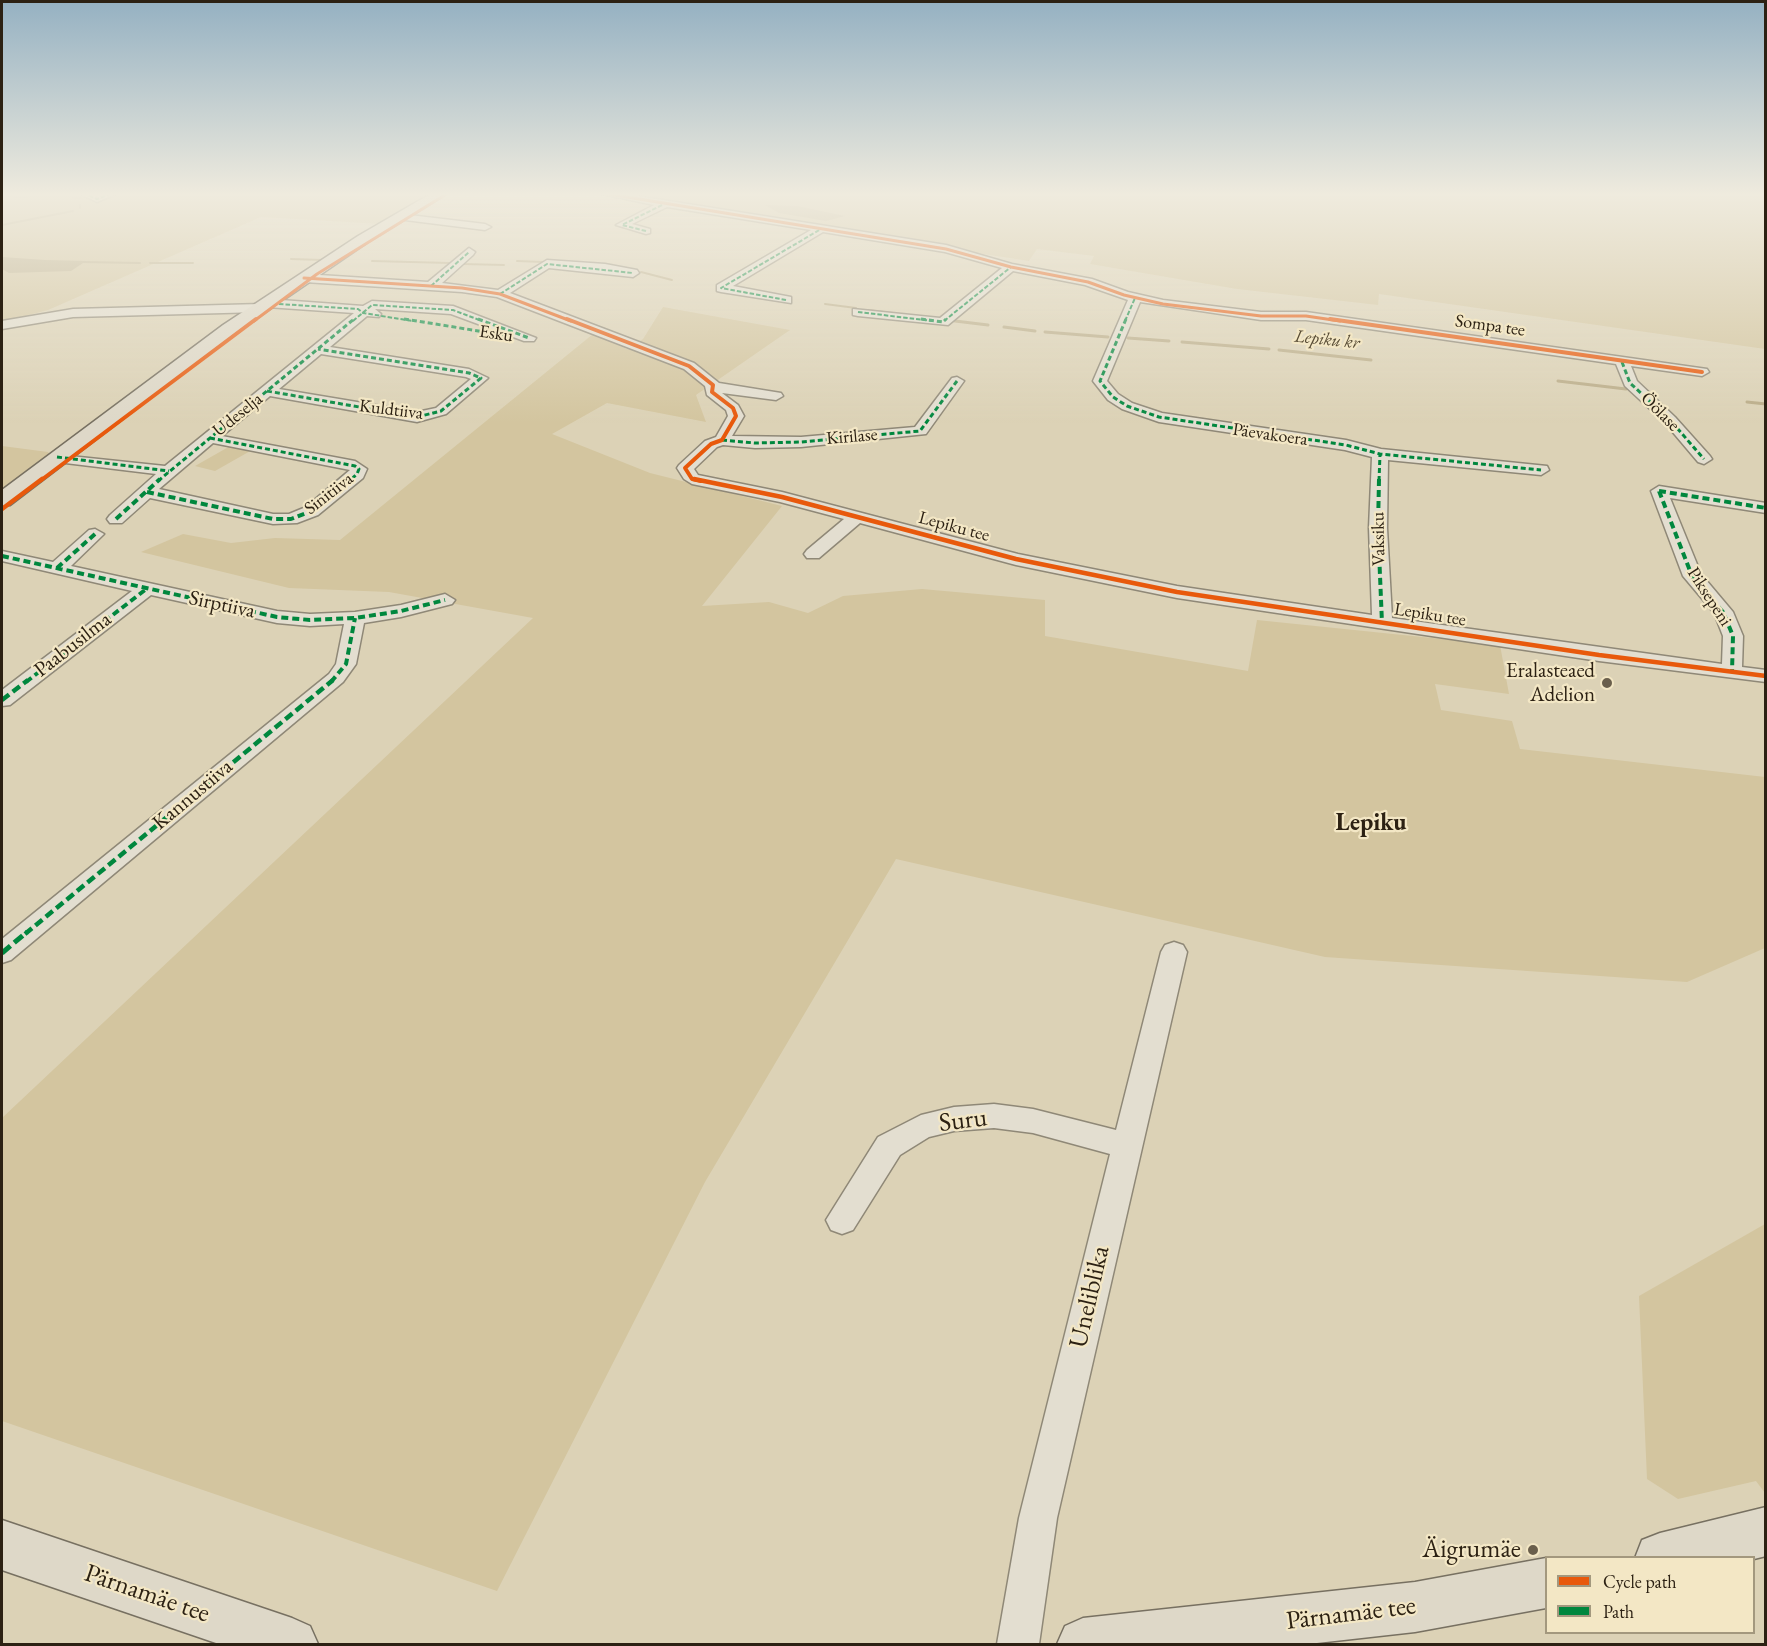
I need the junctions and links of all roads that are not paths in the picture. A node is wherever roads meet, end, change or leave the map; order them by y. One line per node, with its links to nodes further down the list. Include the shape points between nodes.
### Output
1 (317, 270): 9 (main road)
2 (449, 270): 10 (street)
3 (538, 270): 11 (street)
4 (615, 270): 8 (street)
5 (752, 270): 13 (street, via 721,288)
6 (1008, 270): 15 (street, via 943,322)
7 (1025, 270): 12 (street, Sompa tee, via 1088,282)
8 (633, 273)
9 (304, 278): 10 (street, Lepiku tee); 14 (main road)
10 (431, 286): 11 (street, Lepiku tee)
11 (500, 294): 22 (street, Lepiku tee, via 669,357 699,372)
12 (1135, 298): 19 (street, Sompa tee, via 1261,316 1306,316 1514,343 1559,354); 27 (street, Päevakoera, via 1100,381 1127,406 1160,417 1346,445)
13 (786, 300)
14 (264, 305): 16 (street, Esku, via 358,309); 17 (street, Esku, via 73,312); 28 (main road)
15 (858, 312)
16 (363, 313): 16 (street, Esku, via 490,333 529,338 453,310 384,304 372,305); 18 (street, Udeselja)
17 (2, 325)
18 (318, 349): 23 (street, Udeselja); 23 (street, Kuldtiiva, via 481,378 441,411 417,417)
19 (1622, 362): 20 (street, Sompa tee); 29 (street, Öölase, via 1630,383)
20 (1702, 372)
21 (957, 381): 26 (street, Kirilase, via 920,431 801,442)
22 (713, 387): 24 (street); 26 (street, Lepiku tee, via 712,392 733,408 736,416)
23 (267, 391): 25 (street, Udeselja)
24 (776, 396)
25 (210, 438): 31 (street, Udeselja); 32 (street, Sinitiiva, via 359,469 312,511 291,519 273,519)
26 (722, 440): 35 (street, Lepiku tee, via 711,444 685,471 692,478)
27 (1380, 454): 30 (street, Päevakoera); 44 (street, Vaksiku, via 1378,528)
28 (57, 457): 31 (street); 33 (main road)
29 (1704, 459)
30 (1541, 470)
31 (169, 471): 32 (street, Udeselja)
32 (147, 492): 36 (street, Udeselja)
33 (2, 500)
34 (1766, 508): 45 (street, Piksepeni, via 1659,491 1692,576 1723,612 1733,636)
35 (858, 516): 38 (street); 44 (street, Lepiku tee, via 983,551 1111,579)
36 (116, 519)
37 (95, 534): 40 (street)
38 (813, 554)
39 (2, 556): 40 (street, Sirptiiva)
40 (57, 568): 41 (street, Sirptiiva)
41 (145, 590): 43 (street, Sirptiiva, via 277,617); 47 (street, Paabusilma)
42 (445, 600): 43 (street, Sirptiiva)
43 (355, 618): 49 (street, Kannustiiva, via 346,664 336,678)
44 (1383, 623): 45 (street, Lepiku tee)
45 (1732, 672): 46 (street, Lepiku tee)
46 (1766, 676)
47 (2, 700)
48 (1174, 952): 50 (street, Uneliblika)
49 (2, 953)
50 (1126, 1146): 51 (street, Suru, via 1033,1121 994,1116 932,1124 889,1146); 57 (street, Uneliblika, via 1038,1518)
51 (842, 1220)
52 (1764, 1534): 54 (main road)
53 (2, 1545): 56 (main road, Pärnamäe tee)
54 (1665, 1556)
55 (1545, 1583): 58 (main road, Pärnamäe tee, via 1415,1607)
56 (292, 1644)
57 (1018, 1644)
58 (1083, 1644)

